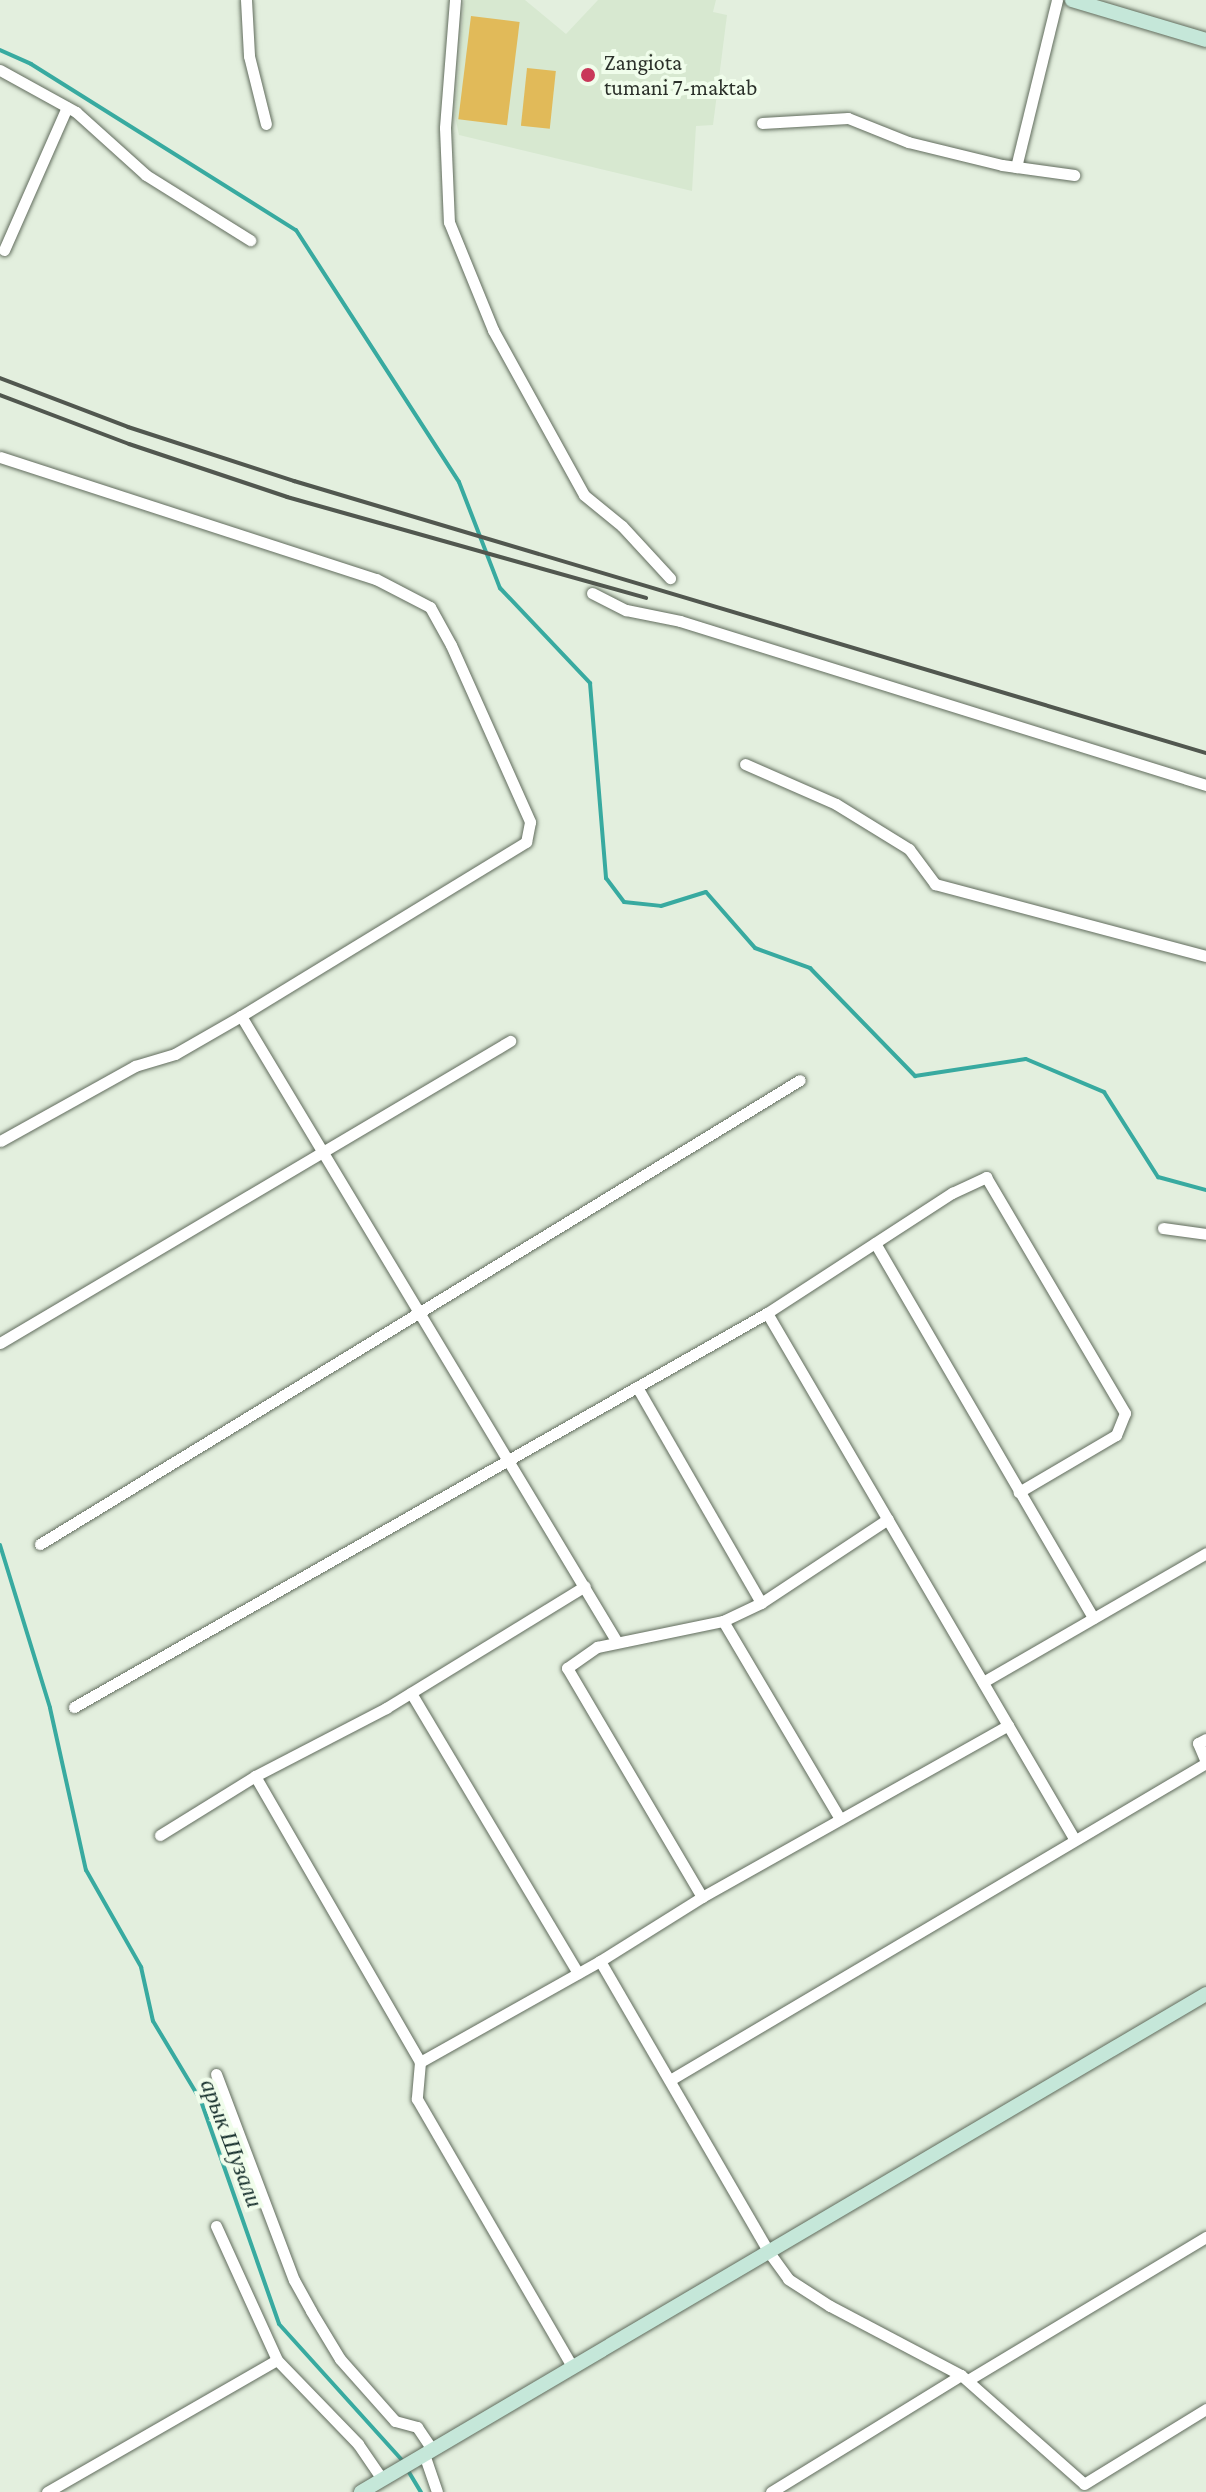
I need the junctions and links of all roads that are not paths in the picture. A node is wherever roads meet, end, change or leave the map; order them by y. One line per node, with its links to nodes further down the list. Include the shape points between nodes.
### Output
1 (246, 0): 9 (street, via 249,56)
2 (1057, 0): 10 (street)
3 (1072, 0): 5 (main road)
4 (451, 1): 15 (street, via 445,128 449,222 493,330 584,495 622,526)
5 (1206, 40)
6 (0, 70): 7 (street)
7 (67, 107): 12 (street, via 146,175); 13 (street)
8 (762, 123): 10 (street, via 848,118 908,142)
9 (266, 124)
10 (1016, 167): 11 (street)
11 (1074, 175)
12 (250, 240)
13 (4, 250)
14 (0, 457): 20 (street, via 376,579 430,607 530,822 526,842)
15 (670, 578)
16 (592, 593): 18 (street, via 626,610 680,621)
17 (745, 764): 19 (street, via 836,804 909,849 935,884)
18 (1206, 785)
19 (1206, 956)
20 (241, 1016): 23 (street, via 175,1054 135,1066); 24 (street)
21 (510, 1041): 24 (street)
22 (800, 1080): 28 (street)
23 (0, 1141)
24 (323, 1151): 28 (street); 30 (street)
25 (1163, 1228): 26 (street)
26 (1206, 1234)
27 (875, 1243): 29 (street); 33 (street); 33 (street, via 986,1177 1031,1249 1125,1413 1116,1435)
28 (421, 1312): 32 (street); 35 (street)
29 (767, 1313): 31 (street); 34 (street)
30 (0, 1343)
31 (637, 1387): 32 (street); 38 (street)
32 (508, 1461): 37 (street); 44 (street)
33 (1019, 1492): 39 (street)
34 (888, 1519): 38 (street); 42 (street)
35 (40, 1544)
36 (1206, 1553): 39 (street)
37 (585, 1586): 41 (street); 43 (street)
38 (761, 1603): 40 (street)
39 (1093, 1618): 42 (street)
40 (723, 1621): 41 (street); 49 (street)
41 (617, 1642): 52 (street, via 597,1647 567,1668)
42 (983, 1682): 45 (street)
43 (411, 1693): 48 (street); 54 (street)
44 (74, 1707)
45 (1008, 1725): 49 (street); 51 (street)
46 (1206, 1739): 47 (street, via 1198,1743)
47 (1206, 1762): 51 (street)
48 (255, 1776): 50 (street); 56 (street)
49 (840, 1819): 52 (street)
50 (160, 1835)
51 (1075, 1840): 58 (street)
52 (702, 1897): 53 (street)
53 (600, 1961): 54 (street); 58 (street)
54 (578, 1973): 56 (street)
55 (1206, 1994): 61 (main road)
56 (420, 2062): 63 (street, via 417,2099)
57 (216, 2074): 66 (street, via 294,2280 340,2359 395,2421 417,2427)
58 (670, 2080): 61 (street)
59 (216, 2226): 62 (street)
60 (1206, 2237): 64 (street)
61 (768, 2251): 63 (main road); 64 (street, via 788,2279)
62 (277, 2360): 67 (street); 68 (street)
63 (572, 2366): 66 (main road)
64 (964, 2377): 65 (street, via 1084,2484); 71 (street)
65 (1206, 2409)
66 (424, 2454): 67 (main road); 70 (street)
67 (388, 2476): 69 (main road)
68 (47, 2492)
69 (361, 2492)
70 (437, 2492)
71 (771, 2492)

